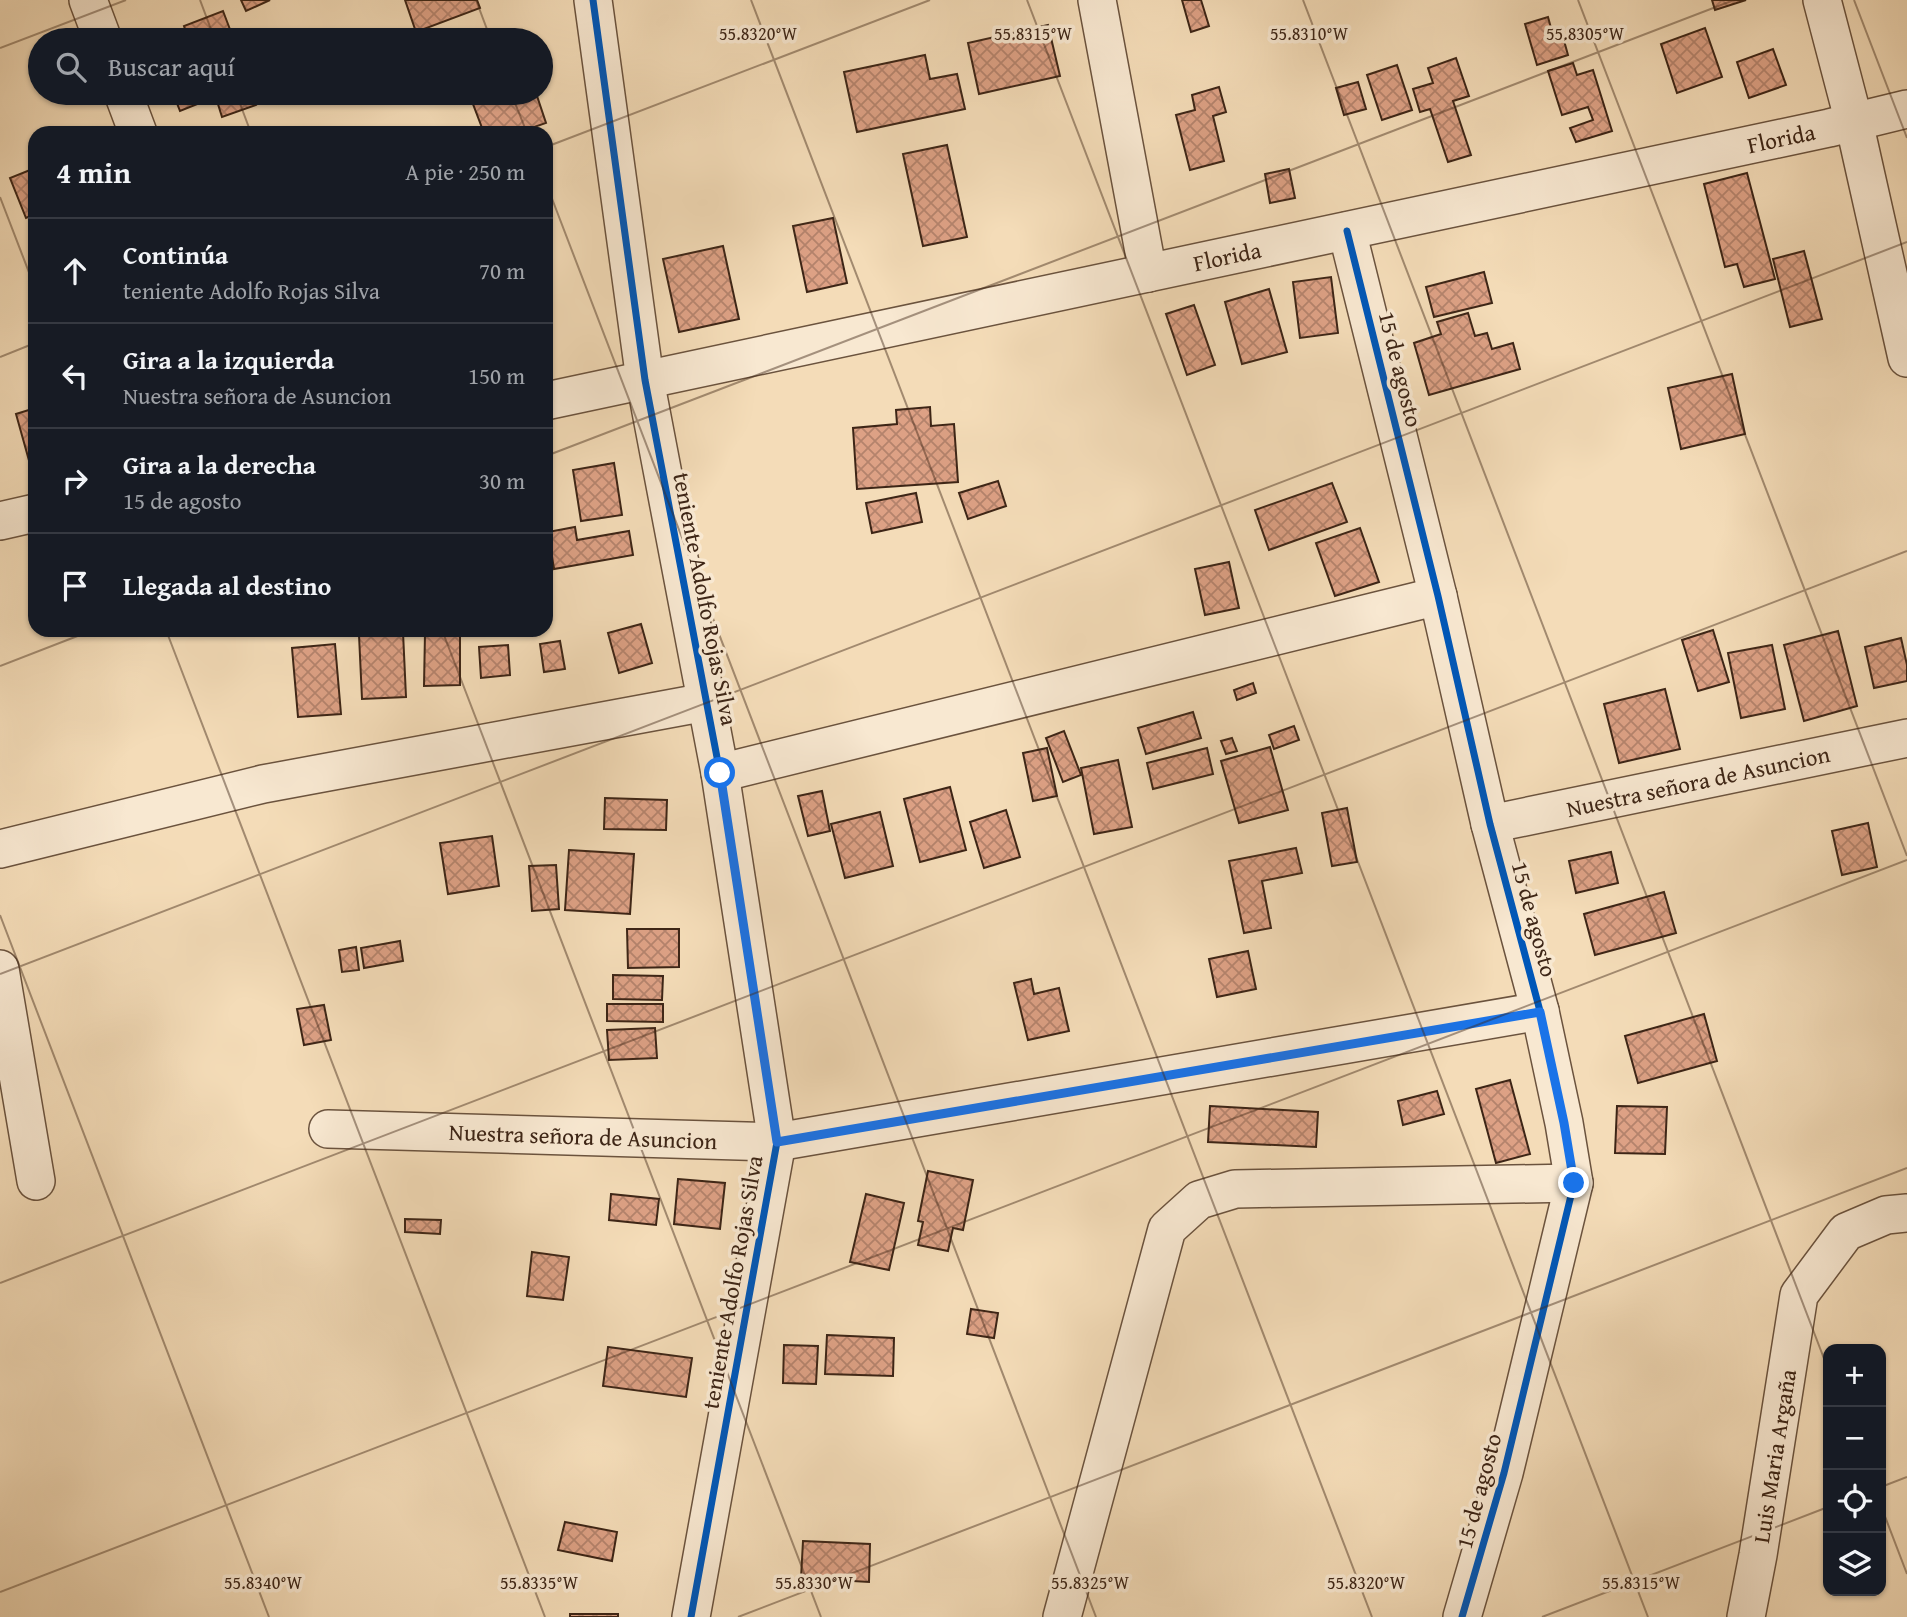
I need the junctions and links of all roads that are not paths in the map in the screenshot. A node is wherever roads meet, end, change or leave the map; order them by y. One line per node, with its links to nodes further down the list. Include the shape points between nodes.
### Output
1 (88, 0): 5 (street)
2 (593, 0): 13 (street, teniente Adolfo Rojas Silva)
3 (1097, 0): 11 (street)
4 (1822, 0): 8 (street)
5 (98, 28)
6 (128, 105): 9 (street)
7 (1907, 109): 8 (street, Florida)
8 (1854, 122): 10 (street, Florida); 12 (street)
9 (135, 126)
10 (1347, 231): 11 (street, Florida); 17 (street, 15 de agosto)
11 (1148, 273): 13 (street, Florida)
12 (1907, 358)
13 (645, 380): 14 (street, Florida); 18 (street, teniente Adolfo Rojas Silva)
14 (553, 400)
15 (28, 515): 16 (street)
16 (0, 521)
17 (1438, 596): 20 (street); 21 (street, 15 de agosto)
18 (706, 702): 20 (street, teniente Adolfo Rojas Silva); 22 (street, via 263,784)
19 (1907, 738): 21 (street, Nuestra señora de Asuncion)
20 (720, 773): 26 (street, teniente Adolfo Rojas Silva)
21 (1490, 824): 24 (street, 15 de agosto)
22 (0, 849)
23 (0, 969): 27 (street)
24 (1540, 1012): 26 (street, Nuestra señora de Asuncion); 28 (street, 15 de agosto)
25 (328, 1129): 26 (street, Nuestra señora de Asuncion)
26 (777, 1142): 30 (street, teniente Adolfo Rojas Silva)
27 (36, 1181)
28 (1574, 1183): 31 (street, via 1235,1189 1199,1200 1167,1230); 32 (street, 15 de agosto, via 1504,1473)
29 (1907, 1213): 33 (street, Luis Maria Argaña, via 1886,1215 1846,1232 1799,1296)
30 (691, 1617)
31 (1062, 1617)
32 (1462, 1617)
33 (1746, 1617)

